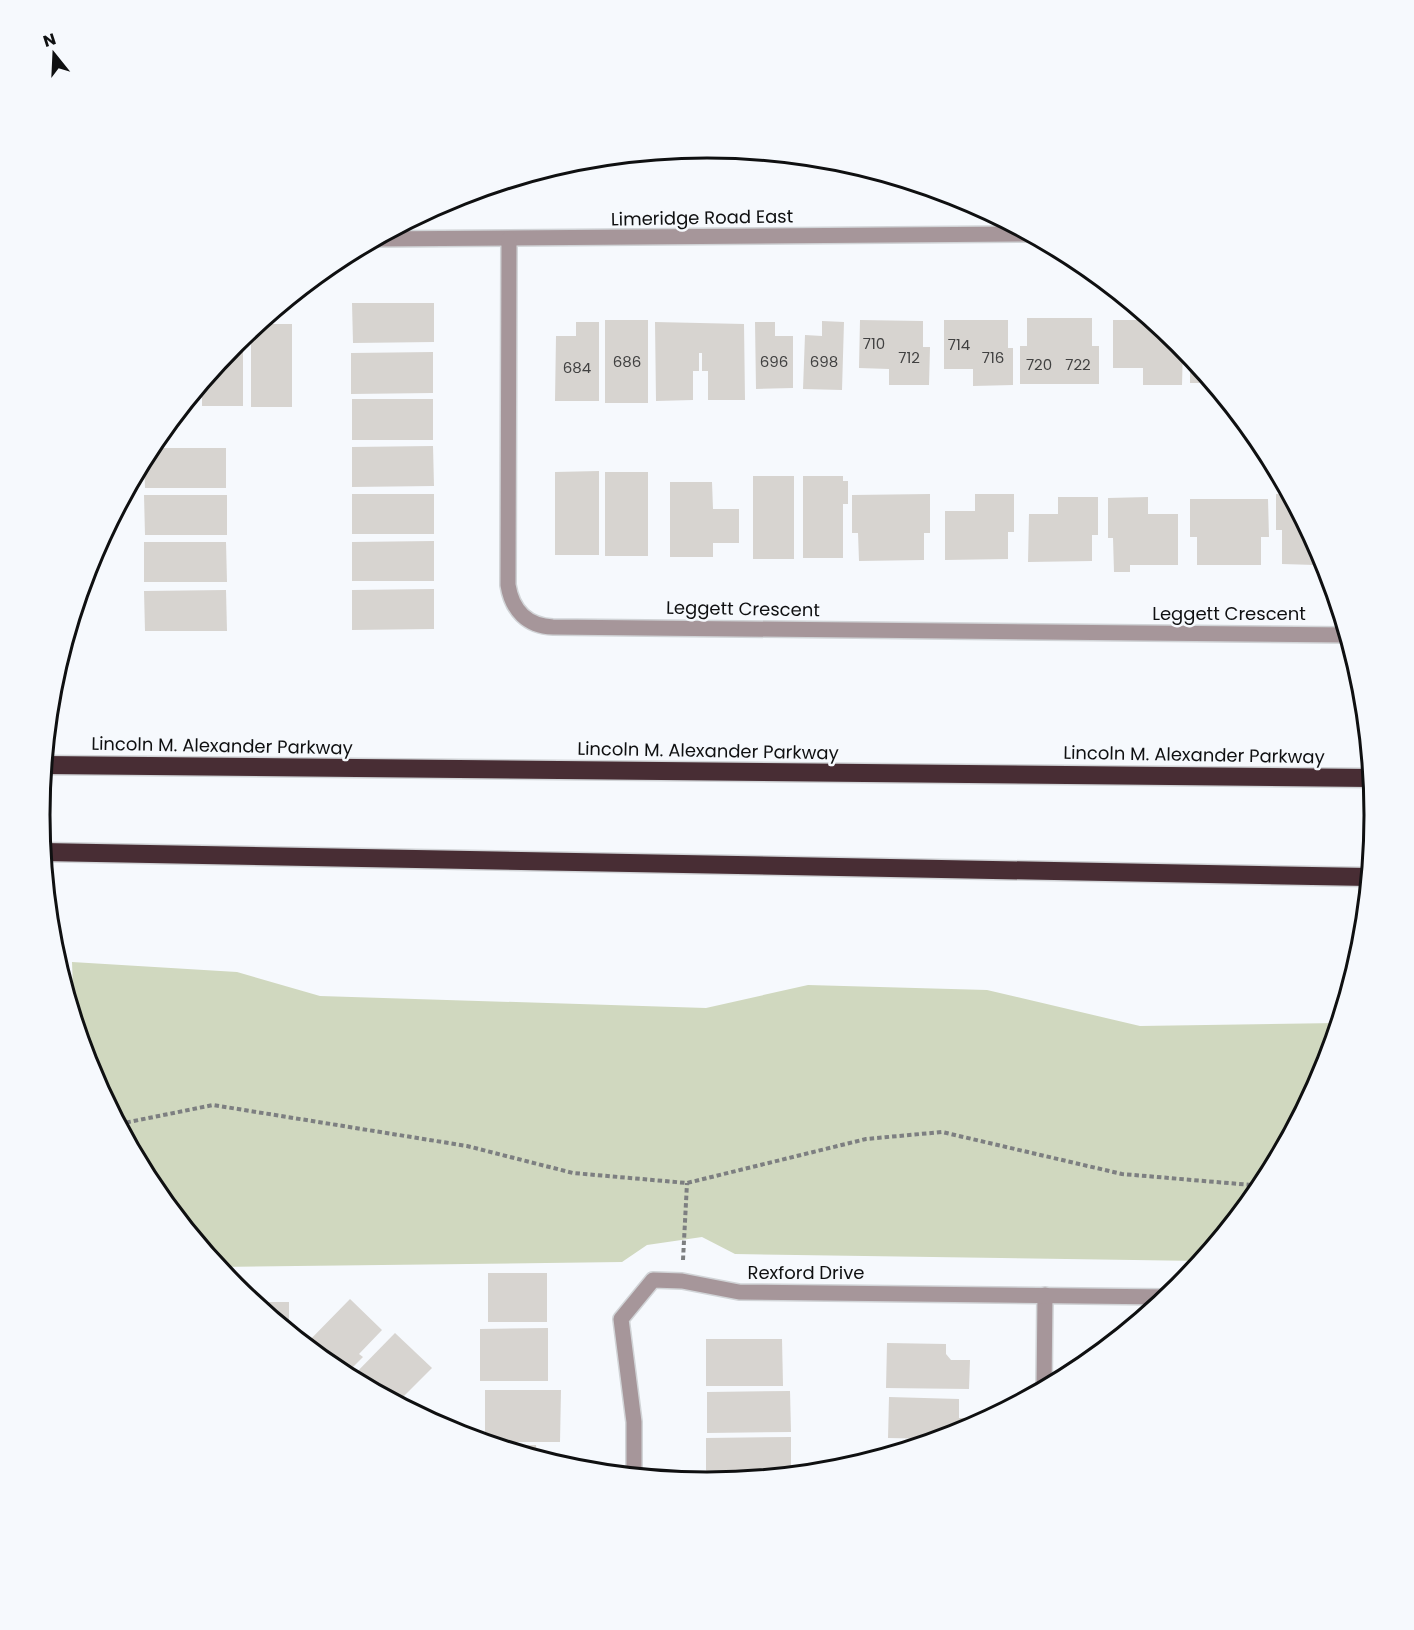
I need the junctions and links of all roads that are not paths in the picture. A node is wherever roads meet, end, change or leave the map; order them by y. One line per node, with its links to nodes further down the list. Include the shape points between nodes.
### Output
1 (1015, 234): 3 (street, Limeridge Road East)
2 (391, 239): 3 (street, Limeridge Road East)
3 (509, 239): 4 (street, Leggett Crescent, via 508,585 517,611 533,623 547,627)
4 (1339, 635)
5 (52, 765): 6 (highway, Lincoln M. Alexander Parkway)
6 (1363, 778)
7 (51, 852): 8 (highway)
8 (1361, 877)
9 (1045, 1295): 10 (street, Rexford Drive); 11 (street); 12 (street, Rexford Drive, via 739,1292 682,1281 653,1280 621,1319 634,1422)
10 (1154, 1297)
11 (1044, 1379)
12 (634, 1468)

